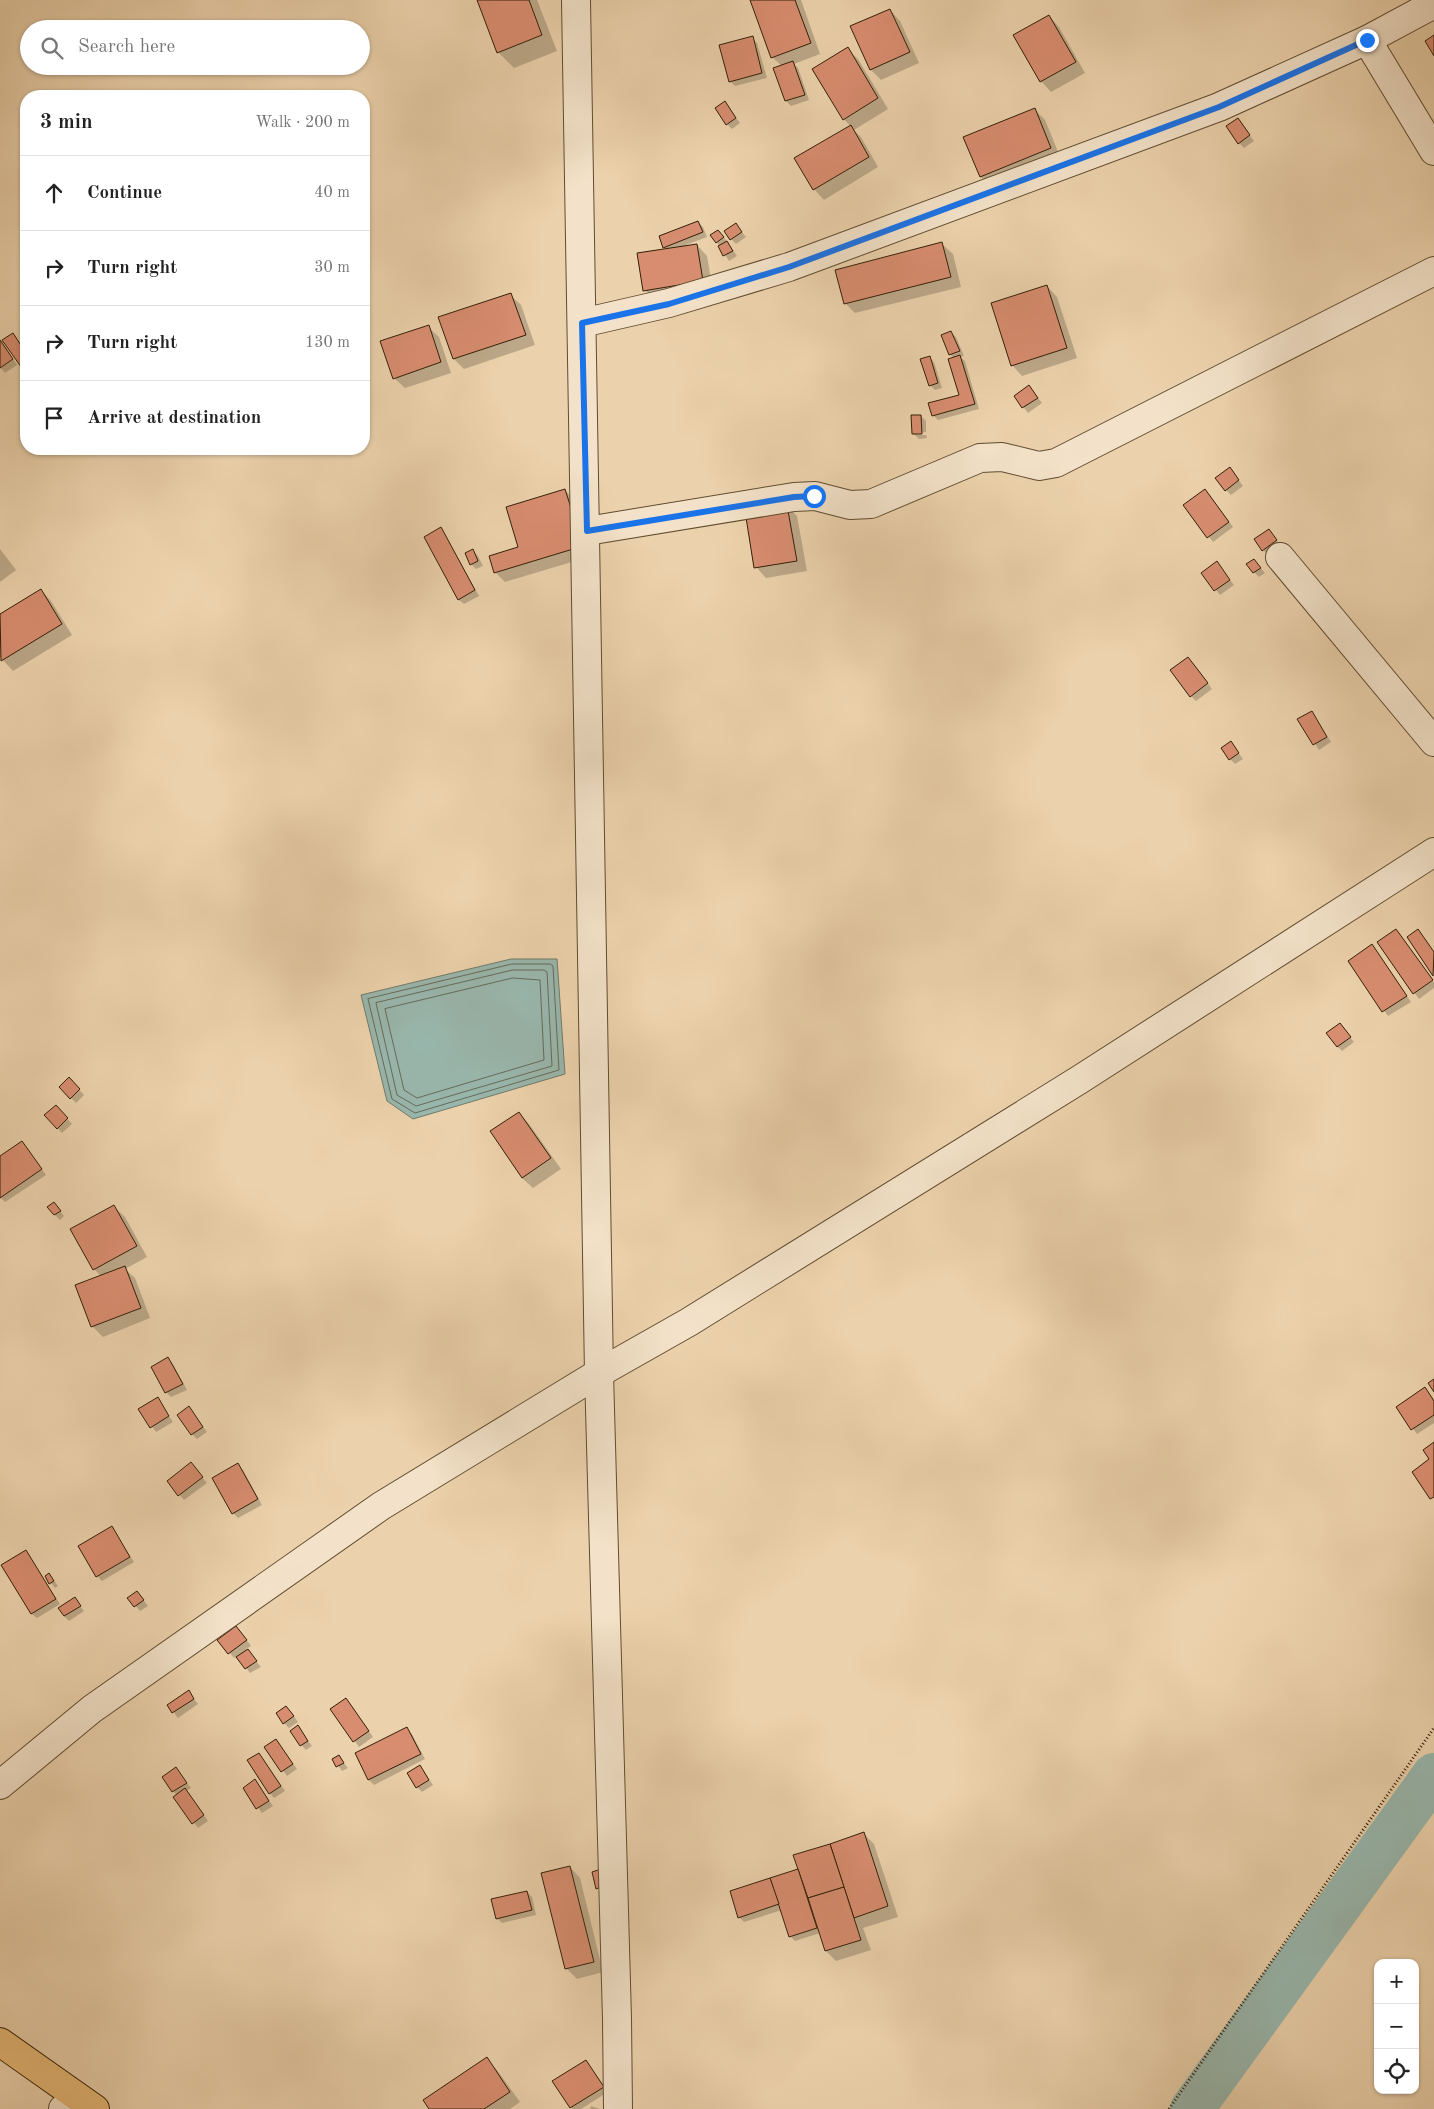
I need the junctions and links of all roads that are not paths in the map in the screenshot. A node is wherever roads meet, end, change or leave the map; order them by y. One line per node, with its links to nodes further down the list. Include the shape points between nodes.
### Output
1 (576, 0): 6 (street)
2 (1434, 4): 3 (street)
3 (1367, 40): 4 (street); 6 (street, via 1219,107 789,267 669,304)
4 (1434, 151)
5 (1434, 271): 7 (street, via 1056,463 1038,466 1002,456 980,458 871,504 850,506 814,496 794,497)
6 (582, 323): 7 (street)
7 (587, 531): 11 (street)
8 (1280, 557): 9 (street)
9 (1434, 742)
10 (1434, 852): 11 (street, via 1079,1080 689,1322)
11 (599, 1373): 12 (street, via 381,1506 92,1709); 15 (street)
12 (0, 1785)
13 (0, 2042): 14 (main road)
14 (78, 2105)
15 (618, 2109)

